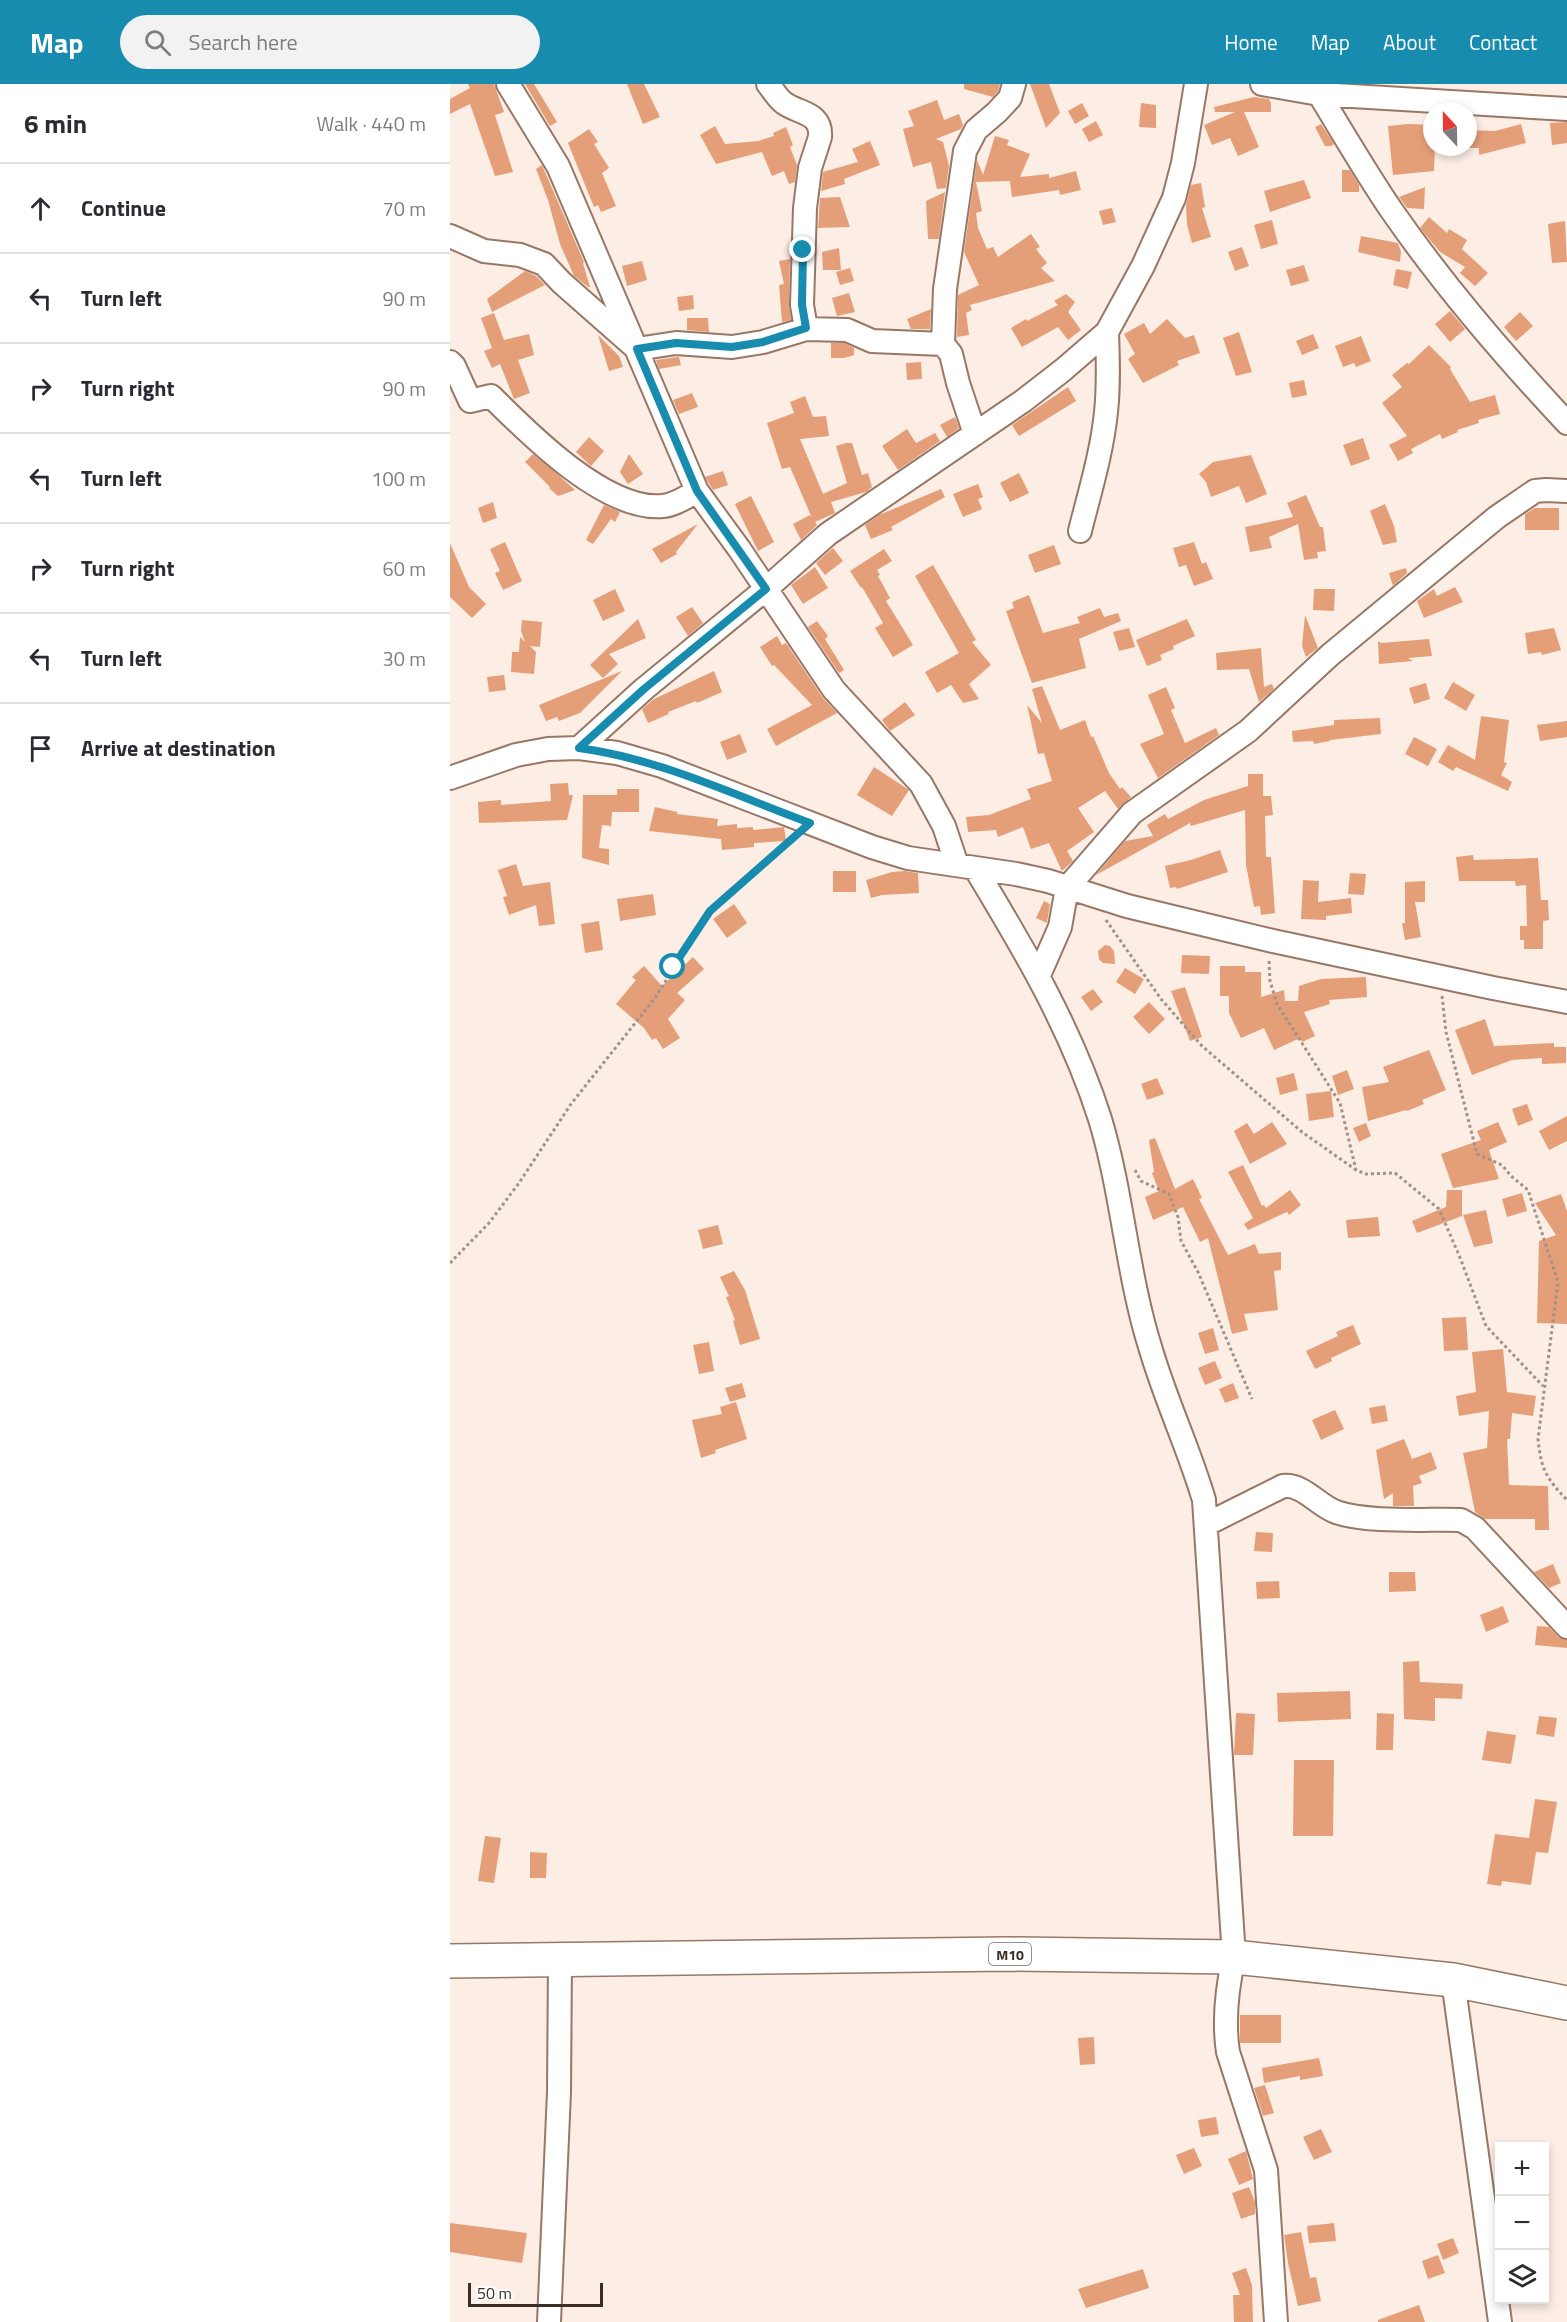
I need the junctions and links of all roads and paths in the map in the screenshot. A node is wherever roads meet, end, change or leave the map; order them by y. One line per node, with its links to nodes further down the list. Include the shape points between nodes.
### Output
1 (508, 84): 12 (street, via 558,166)
2 (768, 84): 9 (street, via 784,103 810,115 820,128 806,197 802,305)
3 (1014, 84): 11 (street, via 1010,98 976,130 965,151 945,289)
4 (1196, 84): 10 (street, via 1184,163 1174,198)
5 (1262, 84): 6 (street)
6 (1319, 94): 7 (street); 14 (street, via 1392,212 1434,268)
7 (1567, 109)
8 (450, 236): 12 (street, via 484,251 520,255 544,264)
9 (806, 328): 11 (street, via 847,330 872,341); 12 (street, via 732,347 676,343)
10 (1107, 332): 15 (street, via 1063,370); 18 (street, via 1106,413)
11 (943, 344): 15 (street, via 951,354)
12 (637, 349): 16 (street)
13 (450, 362): 16 (street, via 470,401 491,396 567,465 623,499 666,506)
14 (1567, 423)
15 (975, 434): 19 (street, via 828,534)
16 (697, 491): 19 (street)
17 (1567, 491): 24 (street, via 1535,491 1497,517 1330,655 1248,731 1132,813)
18 (1080, 531)
19 (766, 589): 20 (street); 23 (street, via 834,690 921,784)
20 (579, 748): 21 (street, via 516,754); 22 (street, via 617,753 662,766)
21 (450, 778)
22 (810, 823): 23 (street, via 908,858); 31 (path, via 710,911 655,998 571,1104 519,1184 489,1223)
23 (966, 866): 24 (street, via 1016,874); 26 (street)
24 (1077, 891): 25 (street); 26 (street); 30 (path, via 1202,1046 1302,1132)
25 (1274, 941): 27 (street); 30 (path, via 1269,962 1277,1004 1340,1103)
26 (1039, 975): 35 (street, via 1070,1040 1100,1118 1150,1349 1196,1471)
27 (1439, 975): 28 (street); 32 (path, via 1446,1032 1477,1154 1502,1165 1528,1190 1558,1282)
28 (1567, 1002)
29 (1132, 1164): 33 (path, via 1141,1181 1169,1194 1179,1217 1181,1241)
30 (1356, 1170): 32 (path, via 1395,1173 1439,1209 1486,1326)
31 (450, 1263)
32 (1543, 1386): 34 (path, via 1538,1439 1541,1465)
33 (1252, 1399)
34 (1567, 1500)
35 (1207, 1524): 36 (street, via 1292,1485 1339,1513 1461,1521 1475,1528); 37 (street)
36 (1567, 1627)
37 (1234, 1956): 38 (highway, M10, via 1008,1954); 40 (highway, M10); 43 (street, via 1227,1987 1227,2052 1266,2170)
38 (560, 1960): 39 (highway, M10); 42 (street, via 559,2092)
39 (450, 1961)
40 (1453, 1980): 41 (highway, M10); 44 (street)
41 (1567, 2002)
42 (549, 2322)
43 (1276, 2322)
44 (1500, 2322)

